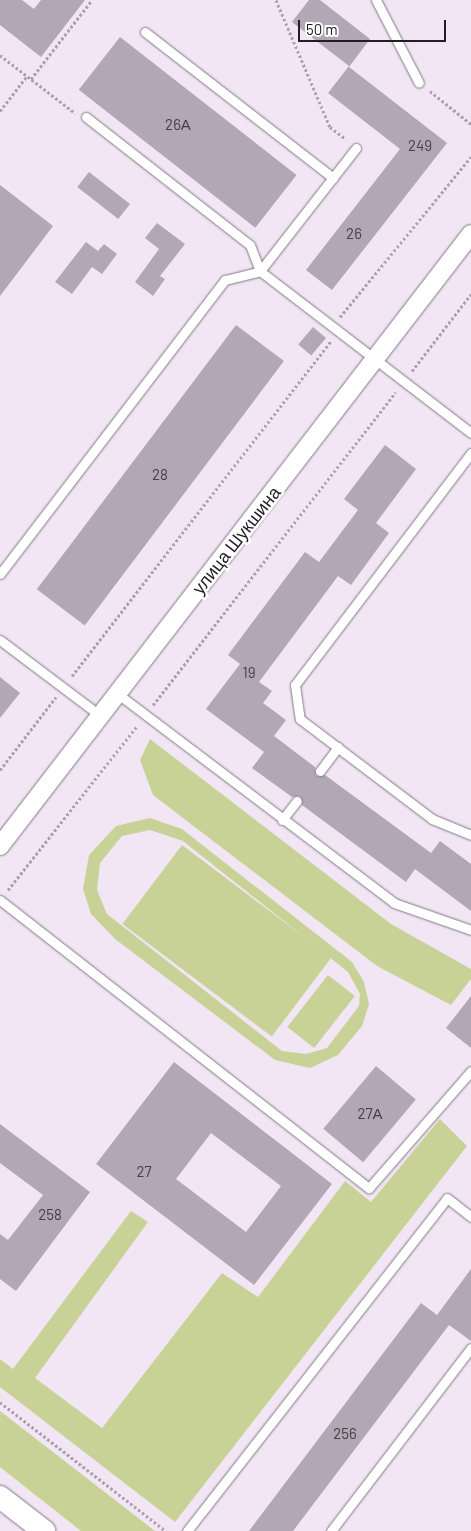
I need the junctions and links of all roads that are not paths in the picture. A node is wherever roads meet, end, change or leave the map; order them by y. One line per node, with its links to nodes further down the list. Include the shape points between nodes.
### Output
1 (376, 0): 3 (lane)
2 (145, 32): 6 (lane)
3 (419, 83)
4 (82, 116): 8 (lane, via 250,245)
5 (356, 148): 6 (lane)
6 (333, 178): 8 (lane)
7 (471, 234): 9 (street, улица Шукшина)
8 (260, 271): 9 (lane); 12 (lane, via 225,280)
9 (376, 358): 10 (lane); 14 (street, улица Шукшина)
10 (471, 433)
11 (471, 453): 16 (lane, via 295,685 300,719)
12 (0, 574)
13 (0, 640): 15 (lane)
14 (118, 694): 15 (street, улица Шукшина); 19 (lane)
15 (101, 716): 21 (street, улица Шукшина)
16 (338, 747): 17 (lane); 20 (lane, via 432,819)
17 (320, 771)
18 (297, 801): 19 (lane)
19 (282, 820): 23 (lane, via 394,903)
20 (471, 835)
21 (0, 846)
22 (0, 900): 24 (lane, via 369,1188)
23 (471, 930)
24 (471, 1071)
25 (471, 1217): 29 (lane, via 447,1198)
26 (471, 1348): 30 (lane)
27 (0, 1497): 28 (street)
28 (44, 1531)
29 (187, 1531)
30 (331, 1531)

